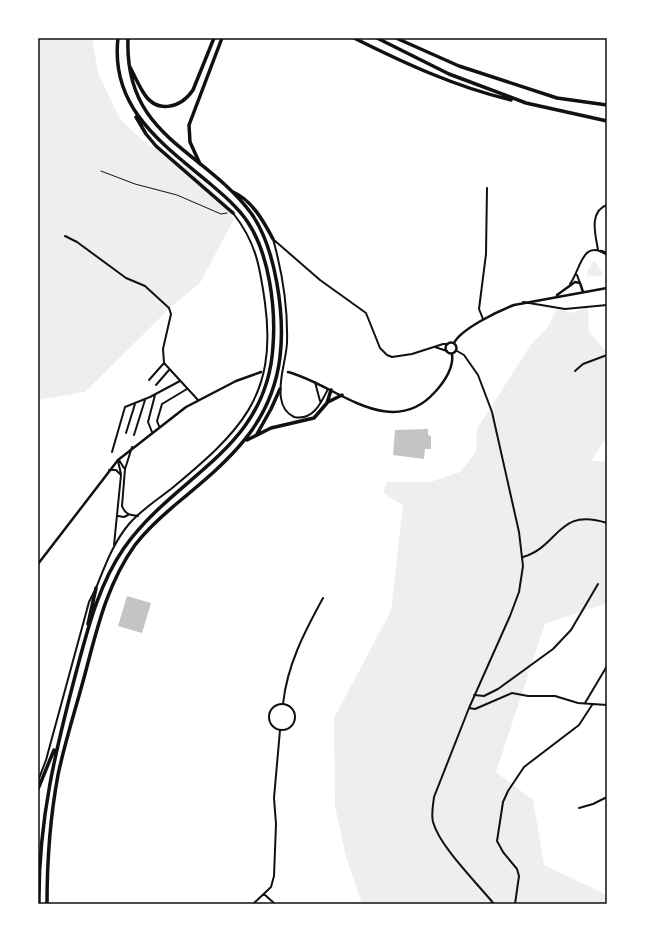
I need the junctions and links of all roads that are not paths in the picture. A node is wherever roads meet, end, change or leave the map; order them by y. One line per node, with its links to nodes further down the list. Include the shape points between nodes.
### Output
1 (128, 38): 8 (highway)
2 (214, 38): 8 (highway, via 193,90 183,101 172,107 158,106 147,98)
3 (222, 38): 13 (highway, via 189,125 190,142)
4 (354, 38): 9 (highway, via 471,89)
5 (377, 38): 9 (highway, via 449,74)
6 (396, 38): 10 (highway, via 459,66 520,86 558,98)
7 (117, 39): 11 (highway, via 118,70 123,89)
8 (129, 64): 13 (highway, via 134,88 142,107 175,144)
9 (526, 103): 12 (highway)
10 (607, 105)
11 (135, 114): 17 (highway, via 143,130 156,146); 82 (highway, via 166,147 227,198 252,229 265,263 272,305 274,344 266,386 247,424 229,447 160,507 131,539 108,577)
12 (607, 121)
13 (201, 166): 15 (highway)
14 (487, 188): 33 (street, via 486,254 479,309)
15 (231, 191): 19 (highway, via 240,195 260,216); 65 (highway, via 253,216 269,248 276,280 281,329 280,358 276,377 269,399)
16 (607, 206): 21 (street, via 598,212 594,226)
17 (233, 213): 74 (street, via 248,233 260,269 267,329 266,359 262,378 248,412 230,437)
18 (65, 236): 41 (street, via 126,278 146,286 169,308 172,314 163,349)
19 (273, 239): 20 (street); 22 (street)
20 (282, 248): 22 (street); 36 (street, via 320,280 366,313 380,348 387,355 398,357)
21 (600, 251): 23 (street); 24 (street, via 589,251 584,256)
22 (276, 252): 51 (street, via 287,342)
23 (607, 254)
24 (577, 275): 25 (street); 26 (street)
25 (580, 283): 26 (street, via 575,282); 28 (street)
26 (569, 286): 29 (street); 30 (street)
27 (607, 288): 28 (street)
28 (583, 292): 29 (street)
29 (569, 294): 30 (street)
30 (555, 296): 31 (street)
31 (523, 302): 32 (street, via 565,309); 33 (street, via 502,309)
32 (607, 305)
33 (484, 320): 34 (street, via 457,337)
34 (454, 343): 35 (street); 38 (street)
35 (448, 344): 36 (street); 37 (street)
36 (435, 347): 37 (street)
37 (446, 351): 39 (street)
38 (456, 351): 39 (street); 77 (street, via 472,364 484,387 502,451)
39 (452, 354): 54 (street, via 449,370 439,387 423,402 409,408 388,412 374,411)
40 (607, 355): 43 (street, via 583,364)
41 (164, 363): 42 (street); 46 (street)
42 (169, 370): 47 (street); 49 (street)
43 (575, 371)
44 (261, 372): 56 (street)
45 (288, 372): 48 (street)
46 (149, 380)
47 (180, 381): 50 (street); 53 (street)
48 (314, 381): 52 (street); 57 (street)
49 (156, 385)
50 (187, 388): 56 (street); 60 (street, via 162,404 157,421)
51 (280, 388): 57 (street, via 283,407 294,418 312,414); 63 (highway)
52 (330, 389): 54 (street); 57 (street); 58 (highway)
53 (155, 395): 55 (street); 61 (street, via 148,422)
54 (342, 395): 58 (highway)
55 (145, 400): 59 (street); 64 (street)
56 (198, 400): 60 (street)
57 (320, 402)
58 (327, 403): 63 (highway, via 314,418)
59 (135, 404): 62 (street); 67 (street, via 125,408)
60 (159, 426): 61 (street)
61 (152, 432): 66 (street)
62 (126, 433)
63 (256, 434): 65 (highway)
64 (134, 435)
65 (246, 440): 98 (highway, via 147,532 126,560 110,590 94,638 58,774 51,822)
66 (132, 447): 68 (street); 69 (street)
67 (112, 452)
68 (118, 460): 69 (street); 70 (street); 71 (street)
69 (125, 469): 72 (street, via 122,506)
70 (109, 470): 71 (street, via 116,470); 78 (street)
71 (121, 475): 73 (street)
72 (128, 514): 73 (street, via 124,517); 74 (street)
73 (118, 516): 76 (street)
74 (138, 516): 76 (street)
75 (607, 523): 77 (street, via 595,520 565,524 543,547)
76 (113, 547): 80 (street)
77 (523, 557): 84 (street, via 522,574 514,605)
78 (38, 564)
79 (598, 584): 84 (street, via 571,630 553,649 498,690 484,696)
80 (96, 588): 82 (highway); 92 (street, via 89,602)
81 (323, 598): 85 (street, via 302,637 284,687)
82 (88, 630): 91 (highway)
83 (607, 666): 86 (street)
84 (474, 695): 89 (street)
85 (283, 704): 90 (street, via 274,706 270,713 270,722); 90 (street, via 291,707 295,718 289,728)
86 (585, 704): 87 (street); 89 (street, via 556,696 512,693 482,707)
87 (592, 705): 88 (street); 102 (street, via 579,725 524,767 503,802 497,841 517,869 519,876)
88 (607, 705)
89 (469, 708): 101 (street, via 434,797 433,820 443,842)
90 (280, 730): 96 (street, via 274,798 274,876 271,887)
91 (56, 745): 93 (highway); 97 (highway, via 43,821)
92 (38, 781)
93 (38, 788)
94 (607, 797): 95 (street)
95 (579, 808)
96 (264, 894): 99 (street); 100 (street)
97 (39, 904)
98 (48, 904)
99 (253, 904)
100 (275, 904)
101 (494, 904)
102 (515, 904)

